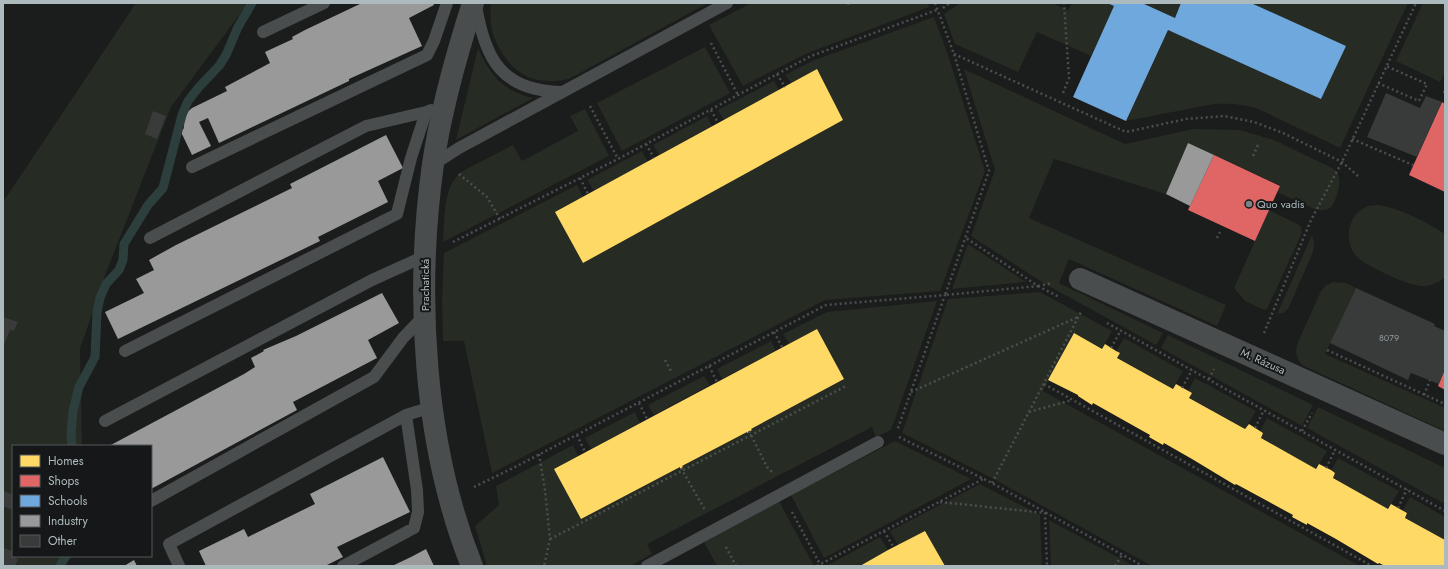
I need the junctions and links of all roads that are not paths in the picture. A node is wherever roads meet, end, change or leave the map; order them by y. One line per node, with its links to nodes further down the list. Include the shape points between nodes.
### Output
1 (324, 3): 5 (lane)
2 (447, 3): 10 (lane, via 434,41 426,55)
3 (474, 3): 6 (lane, via 485,44 502,72 527,88 544,92); 7 (street, Prachatická)
4 (727, 3): 6 (lane)
5 (263, 32)
6 (562, 92): 9 (lane)
7 (445, 101): 8 (lane); 9 (street, Prachatická)
8 (426, 112): 11 (lane, via 366,126); 15 (lane, via 397,214)
9 (434, 164): 12 (street, Prachatická)
10 (192, 167)
11 (150, 238)
12 (425, 256): 14 (street, Prachatická); 18 (lane, via 372,280)
13 (1080, 279): 20 (street, M. Rázusa)
14 (425, 315): 16 (street, Prachatická); 21 (lane, via 403,338 374,377)
15 (125, 351)
16 (432, 407): 17 (lane); 24 (street, Prachatická, via 438,450 450,498)
17 (406, 415): 22 (lane, via 169,544); 23 (lane, via 417,490 418,512 414,528)
18 (105, 421)
19 (878, 442): 25 (lane)
20 (1445, 444)
21 (152, 500)
22 (179, 566)
23 (343, 566)
24 (472, 566)
25 (647, 566)

